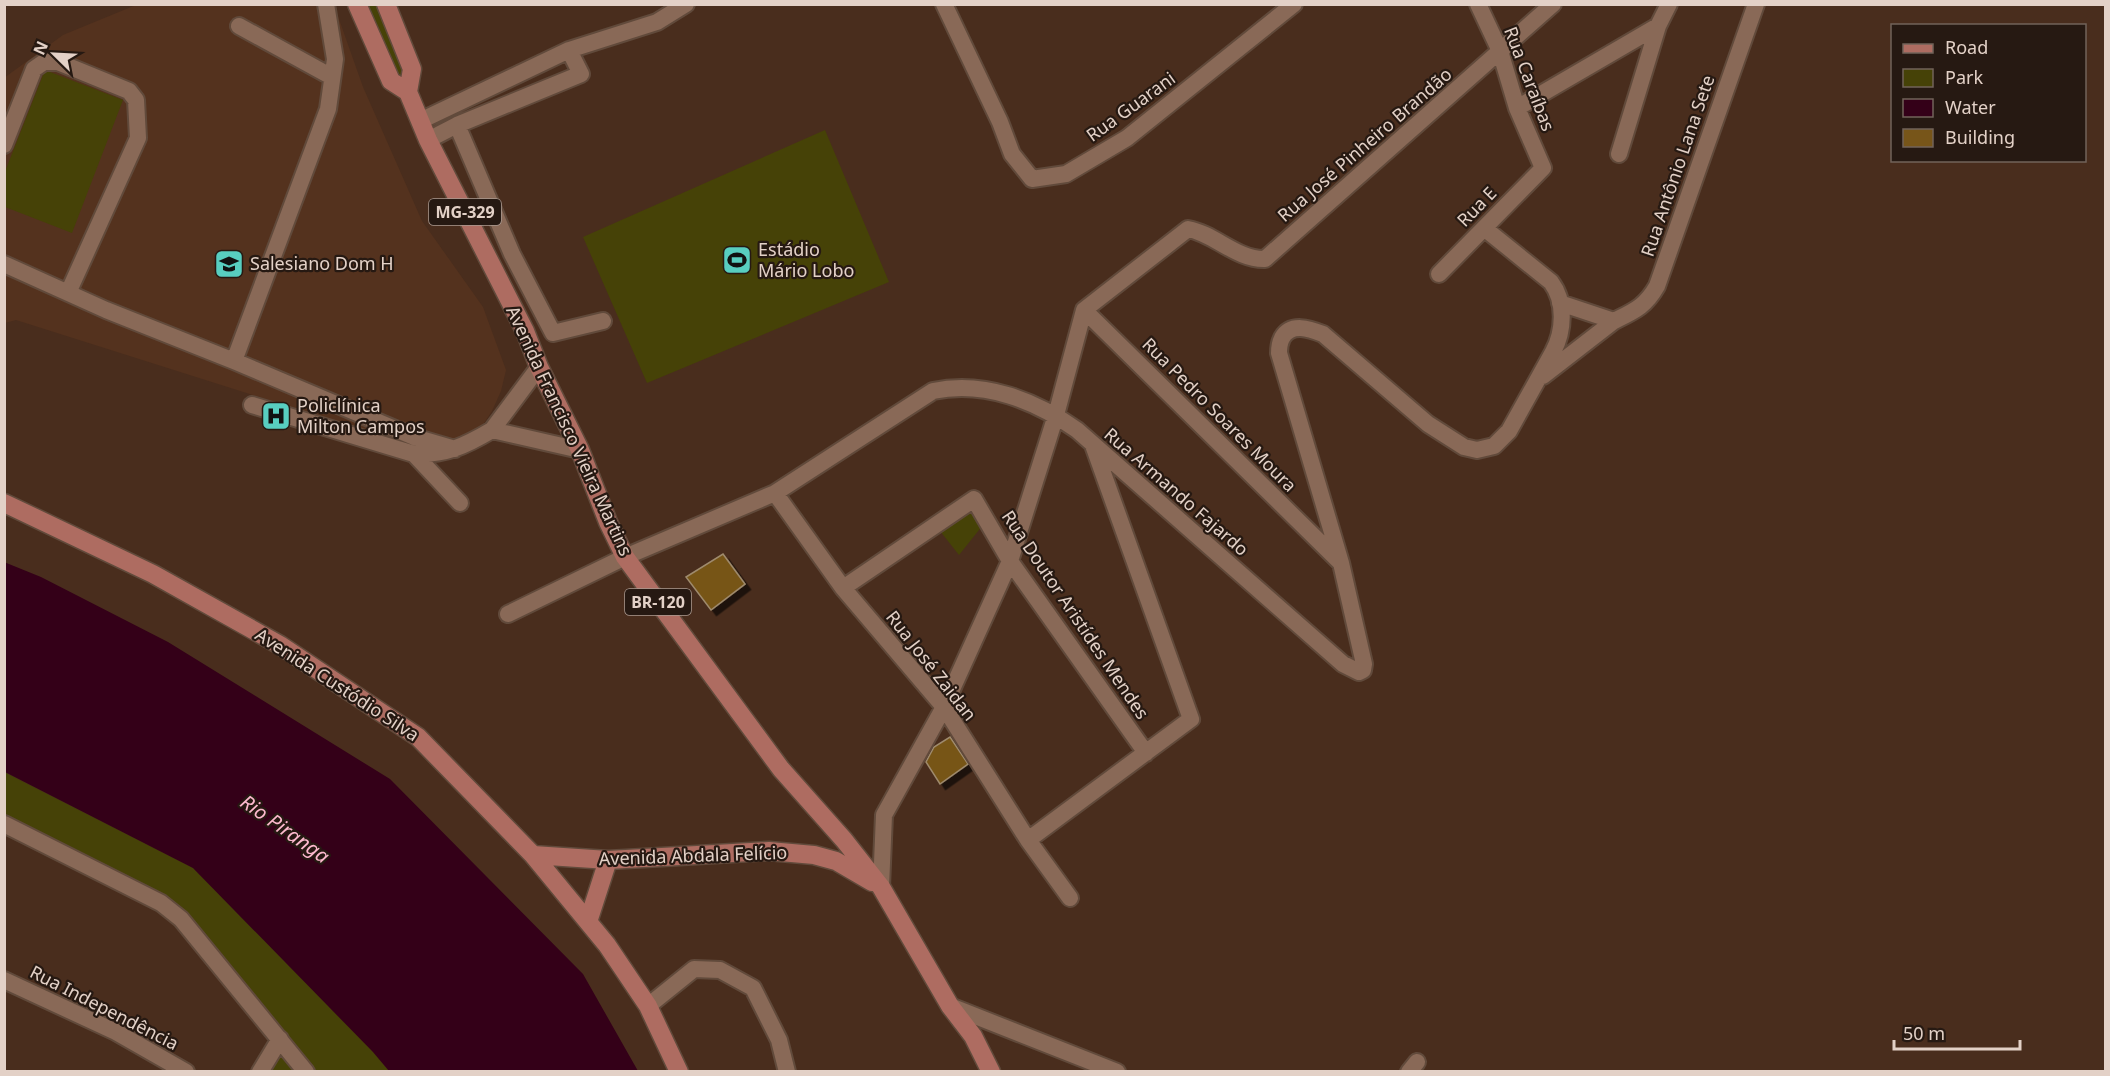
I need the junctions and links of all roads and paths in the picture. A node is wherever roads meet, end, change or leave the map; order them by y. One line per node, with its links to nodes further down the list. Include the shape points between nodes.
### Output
1 (326, 4): 15 (street, via 335,59)
2 (357, 4): 16 (main road, Avenida Francisco Vieira Martins / MG-329, via 391,81)
3 (386, 4): 16 (main road, Avenida Francisco Vieira Martins, via 412,69)
4 (686, 4): 13 (street, via 657,22)
5 (944, 4): 6 (street, Rua Guarani, via 1012,154 1032,179 1066,174 1127,138)
6 (1294, 4)
7 (1478, 4): 14 (street, Rua Caraíbas)
8 (1553, 4): 14 (street, Rua José Pinheiro Brandão)
9 (1669, 4): 12 (street)
10 (1756, 4): 31 (street, Rua Antônio Lana Sete, via 1657,286 1638,309)
11 (239, 26): 15 (street)
12 (1658, 26): 17 (street); 22 (street)
13 (569, 50): 18 (street); 19 (street, via 581,74)
14 (1500, 51): 17 (street, Rua Caraíbas); 29 (street, Rua José Pinheiro Brandão, via 1265,259 1253,259 1188,229)
15 (332, 77): 33 (street, via 328,109)
16 (408, 92): 18 (main road, Avenida Francisco Vieira Martins / MG-329)
17 (1517, 108): 23 (street, Rua Caraíbas)
18 (420, 121): 20 (main road, Avenida Francisco Vieira Martins / MG-329)
19 (457, 125): 20 (street); 30 (street, via 512,254 553,333)
20 (428, 140): 32 (main road, Avenida Francisco Vieira Martins / MG-329)
21 (4, 145): 27 (street, via 34,69 44,62 58,62 129,91 136,100 138,138)
22 (1619, 154)
23 (1543, 168): 24 (street, Rua E)
24 (1484, 228): 26 (street, Rua E); 28 (street, via 1551,282)
25 (4, 264): 27 (street)
26 (1439, 274)
27 (68, 293): 33 (street)
28 (1560, 303): 31 (street); 35 (street, via 1559,341)
29 (1084, 310): 37 (street); 48 (street, Rua Pedro Soares Moura)
30 (603, 321)
31 (1614, 321): 35 (street, Rua Antônio Lana Sete)
32 (525, 331): 34 (main road, Avenida Francisco Vieira Martins / BR-120)
33 (234, 361): 40 (street, via 414,437)
34 (539, 367): 38 (street); 41 (main road, Avenida Francisco Vieira Martins / BR-120)
35 (1537, 381): 48 (street, Rua Armando Fajardo, via 1501,440 1486,449 1464,447 1428,424 1323,334 1293,328 1282,338 1279,353)
36 (252, 405): 42 (street)
37 (1056, 415): 39 (street, Rua Armando Fajardo); 43 (street, Rua Armando Fajardo, via 1028,402 975,388 933,392); 47 (street)
38 (492, 430): 40 (street); 41 (street)
39 (1093, 444): 48 (street, Rua Armando Fajardo, via 1343,664 1359,672 1364,664); 52 (street, via 1191,719)
40 (455, 449): 42 (street)
41 (580, 450): 46 (main road, Avenida Francisco Vieira Martins / BR-120)
42 (414, 454): 45 (street)
43 (775, 493): 46 (street, Rua Armando Fajardo); 49 (street, Rua José Zaidan)
44 (4, 503): 55 (main road, Avenida Custódio Silva, via 153,574 280,645 418,736)
45 (460, 504)
46 (625, 557): 50 (street, Rua Armando Fajardo); 57 (main road, Avenida Francisco Vieira Martins / BR-120, via 781,769)
47 (1010, 561): 49 (street, Rua Doutor Aristídes Mendes, via 974,499); 51 (street); 52 (street, Rua Doutor Aristídes Mendes)
48 (1341, 563)
49 (843, 588): 51 (street, Rua José Zaidan)
50 (508, 614)
51 (944, 707): 54 (street, Rua José Zaidan); 57 (street, via 884,815)
52 (1146, 753): 54 (street)
53 (4, 824): 63 (street, via 161,903 181,920)
54 (1028, 840): 58 (street, Rua José Zaidan)
55 (533, 855): 56 (main road, Avenida Abdala Felício); 59 (main road, Avenida Custódio Silva)
56 (608, 860): 57 (main road, Avenida Abdala Felício, via 769,851 814,855 836,861); 59 (main road)
57 (881, 886): 62 (main road)
58 (1070, 898)
59 (592, 926): 61 (main road, Avenida Custódio Silva)
60 (4, 980): 64 (street, Rua Independência, via 116,1032)
61 (648, 1006): 67 (main road, Avenida Custódio Silva); 68 (street, via 694,969 720,970 753,988 779,1040)
62 (950, 1006): 69 (main road, via 973,1036); 70 (street)
63 (280, 1039): 65 (street); 66 (street)
64 (186, 1071)
65 (260, 1071)
66 (306, 1071)
67 (679, 1071)
68 (787, 1071)
69 (990, 1071)
70 (1117, 1071)

